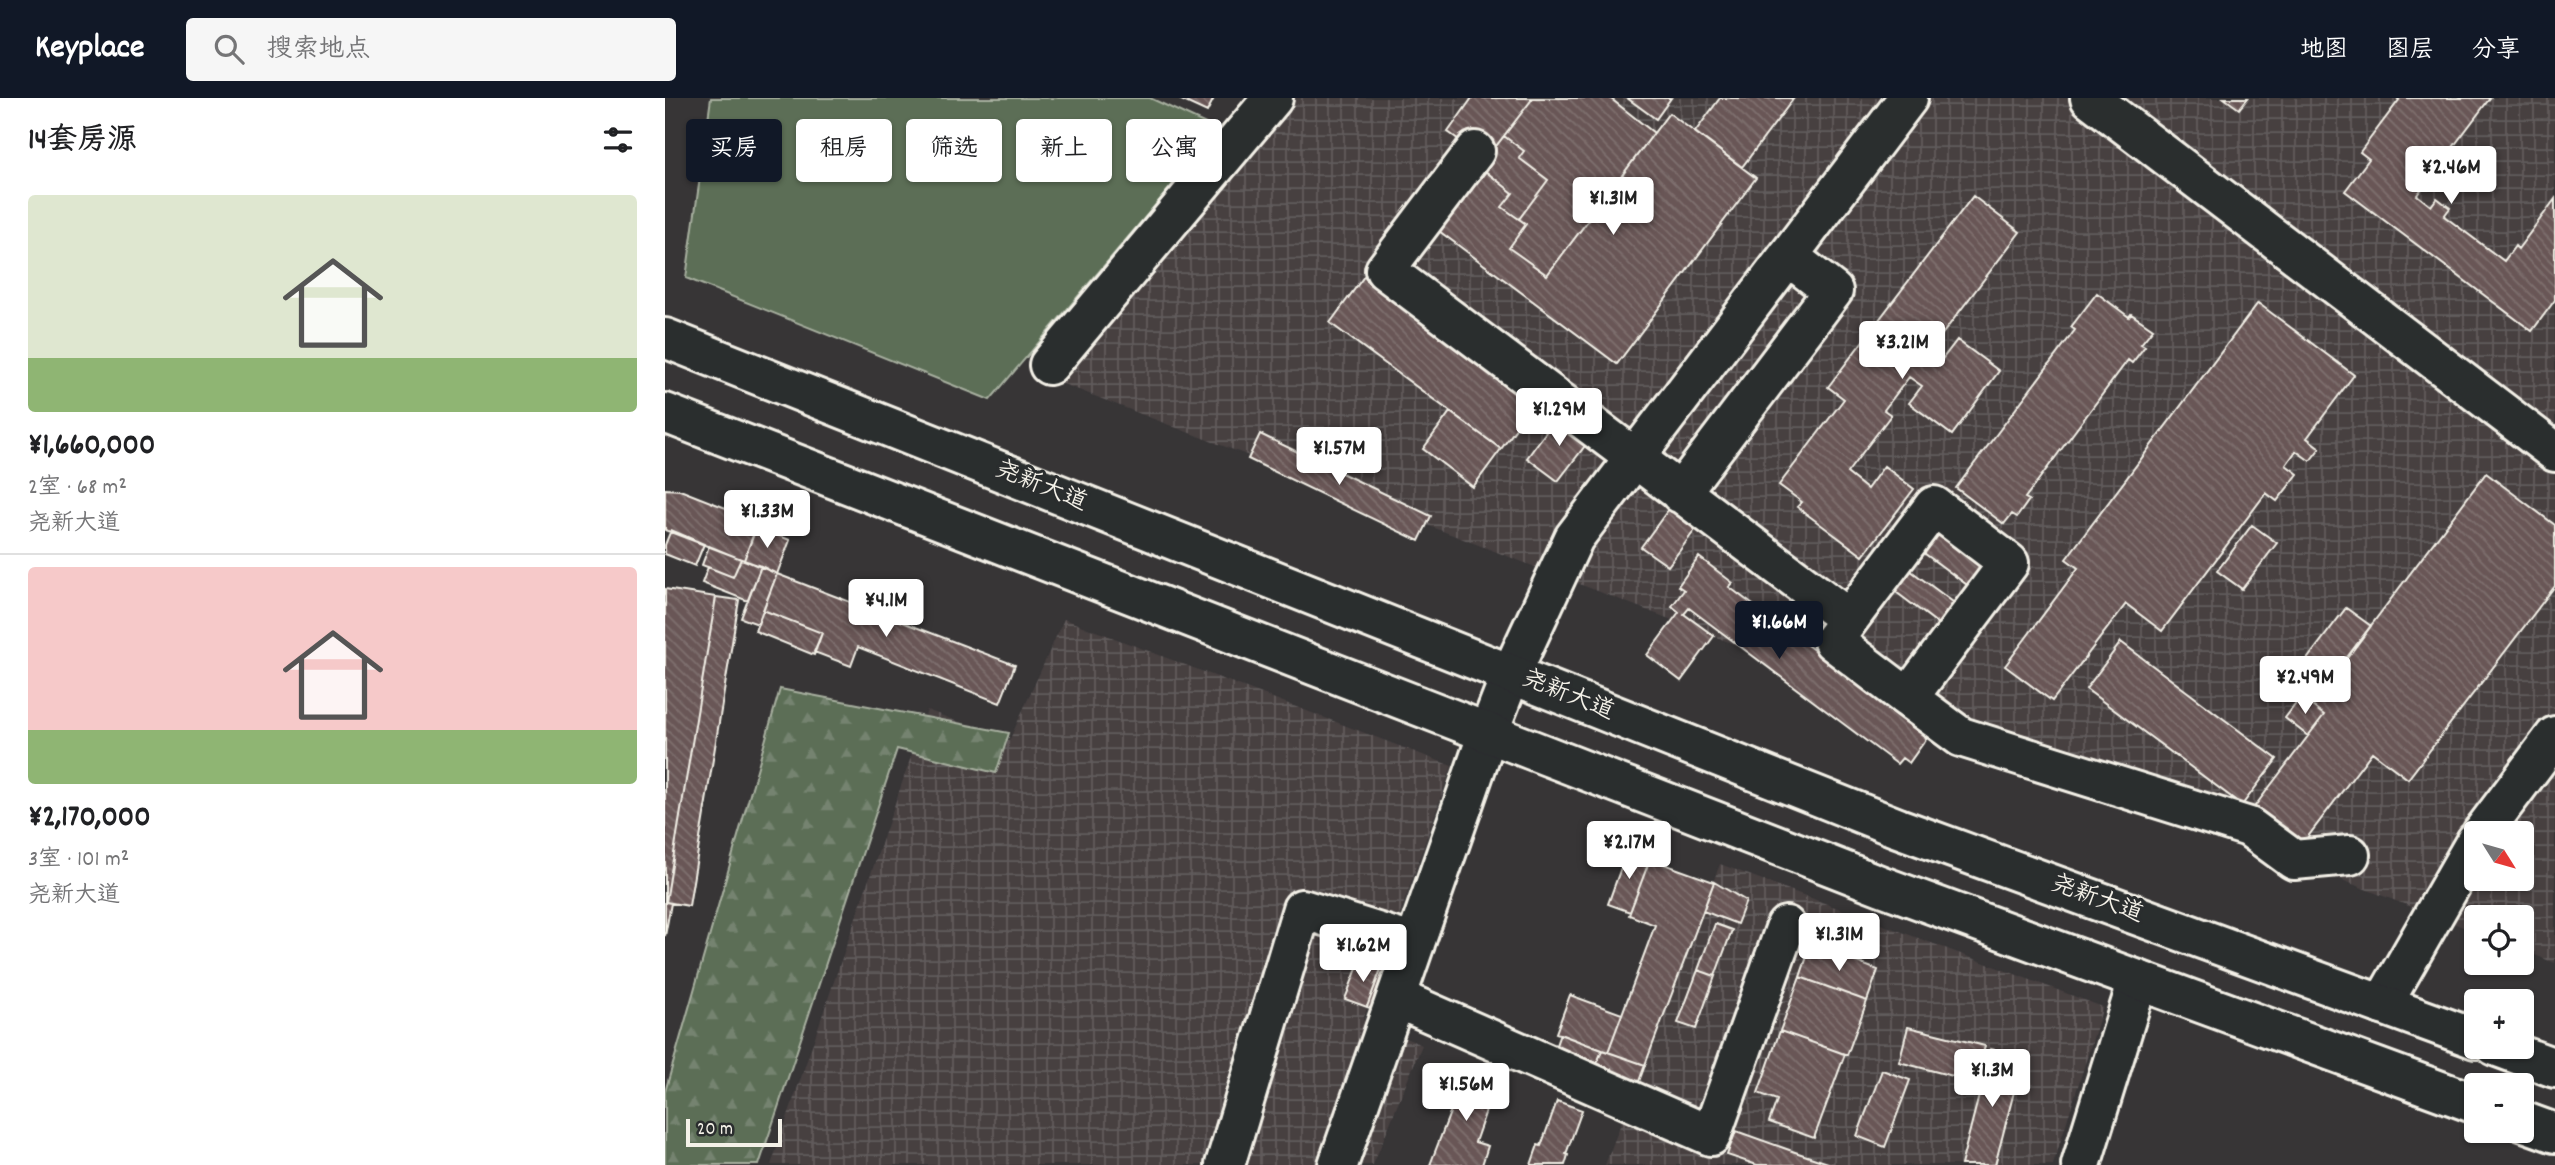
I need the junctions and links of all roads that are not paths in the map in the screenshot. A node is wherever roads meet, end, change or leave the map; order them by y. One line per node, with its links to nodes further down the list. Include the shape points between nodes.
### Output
1 (1273, 98): 7 (main road)
2 (1908, 98): 5 (main road)
3 (2090, 98): 9 (main road)
4 (1475, 151): 10 (main road, via 1385,270)
5 (1788, 256): 10 (main road); 11 (main road, via 1833,291)
6 (665, 338): 13 (main road, 尧新大道)
7 (1049, 365)
8 (665, 413): 15 (main road)
9 (2555, 452)
10 (1634, 458): 11 (main road); 13 (main road, via 1574,538)
11 (1680, 493): 12 (main road)
12 (1849, 619): 14 (main road, via 1833,641); 14 (main road, via 1934,506 2009,563)
13 (1511, 674): 15 (main road); 24 (main road, 尧新大道, via 1898,828)
14 (1908, 698): 18 (main road, via 1961,737 2249,827 2294,860)
15 (1488, 733): 21 (main road); 22 (main road)
16 (2555, 736): 17 (main road)
17 (2491, 821)
18 (2350, 855)
19 (2464, 862): 24 (main road)
20 (1786, 926): 23 (main road, via 1711,1136)
21 (1415, 944): 23 (main road); 31 (main road, via 1302,909)
22 (2138, 980): 28 (main road); 33 (main road)
23 (1396, 999): 32 (main road)
24 (2382, 1005): 25 (main road, 尧新大道)
25 (2464, 1036)
26 (2530, 1059): 27 (main road)
27 (2555, 1068)
28 (2464, 1100)
29 (2534, 1125): 30 (main road)
30 (2555, 1133)
31 (1225, 1165)
32 (1338, 1165)
33 (2081, 1165)

